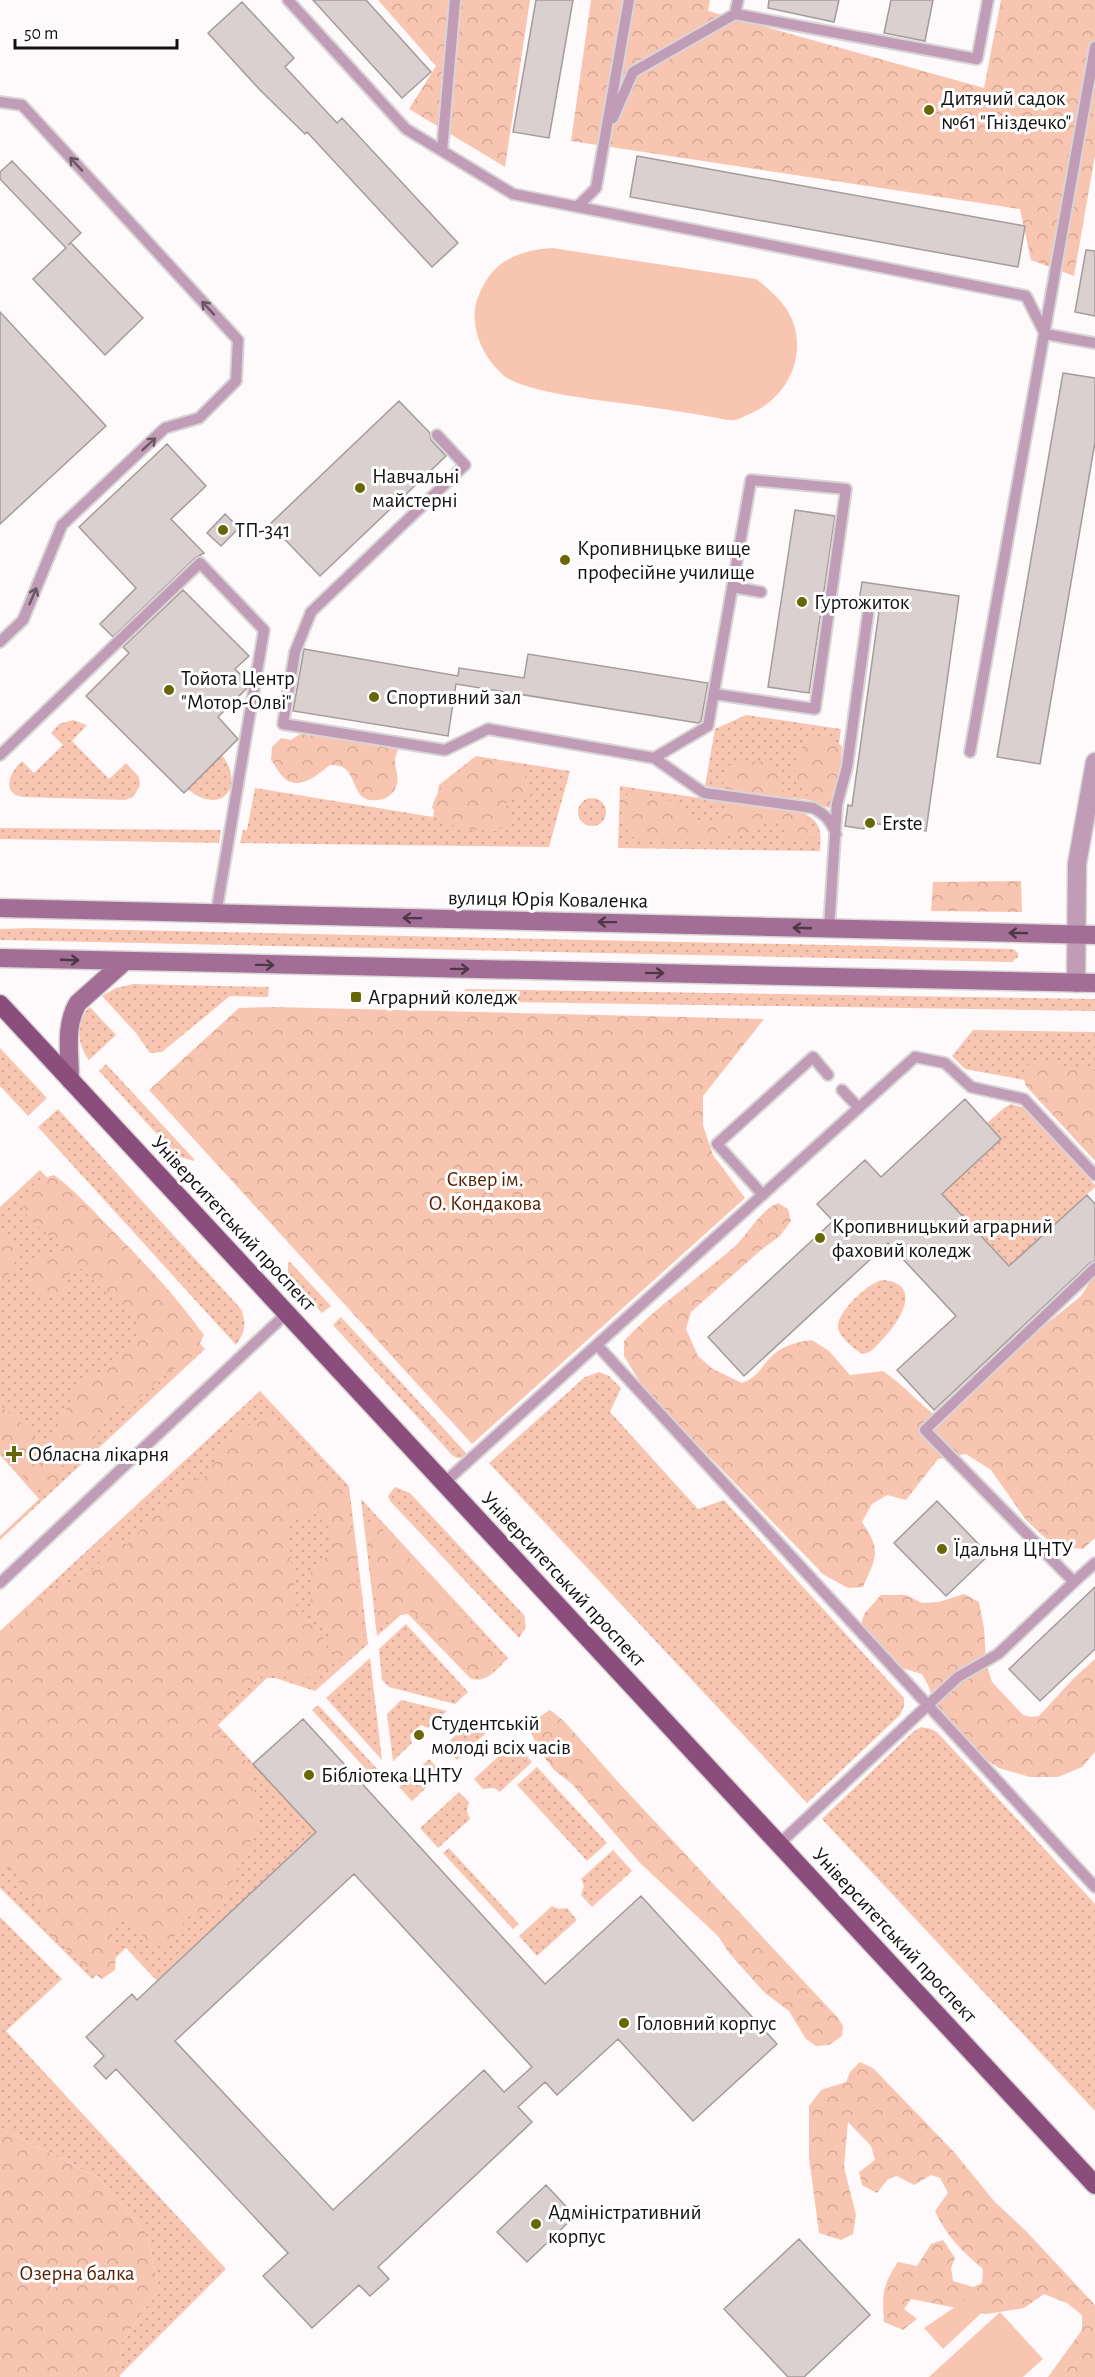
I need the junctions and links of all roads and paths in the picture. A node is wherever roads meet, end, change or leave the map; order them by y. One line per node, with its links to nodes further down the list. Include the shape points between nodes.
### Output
1 (288, 0): 10 (lane, via 406,129)
2 (455, 0): 10 (lane)
3 (629, 0): 9 (lane)
4 (738, 0): 6 (lane)
5 (988, 0): 6 (lane, via 976,59)
6 (735, 14): 9 (lane, via 633,72)
7 (1095, 47): 12 (lane)
8 (0, 102): 18 (lane, one-way to 8, via 23,620 62,525 165,428 199,418 236,381 238,340 22,105)
9 (605, 135): 11 (lane, via 596,188)
10 (442, 151): 11 (lane, via 513,194)
11 (577, 207): 12 (lane, via 1026,296)
12 (1045, 334): 13 (lane); 20 (lane)
13 (1095, 343)
14 (437, 435): 22 (lane, via 465,465 311,612 295,652 283,724 445,750 488,729)
15 (732, 587): 16 (lane); 19 (lane); 19 (lane, via 751,480 846,489 815,709)
16 (760, 592)
17 (868, 614): 24 (lane, via 847,767 837,804)
18 (0, 642)
19 (714, 694): 22 (lane, via 708,726)
20 (970, 752)
21 (0, 755): 26 (lane, via 200,563 264,630)
22 (654, 758): 24 (lane, via 704,793 813,808 827,818)
23 (1095, 762): 28 (street, via 1077,864)
24 (836, 834): 27 (lane)
25 (0, 908): 26 (main road, вулиця Юрія Коваленка)
26 (216, 914): 27 (main road, вулиця Юрія Коваленка, one-way to 26)
27 (829, 928): 28 (main road, вулиця Юрія Коваленка, one-way to 27)
28 (1076, 935): 29 (main road, вулиця Юрія Коваленка); 32 (street)
29 (1095, 935)
30 (4, 962): 31 (main road, one-way to 31)
31 (124, 962): 32 (main road, one-way to 32); 36 (main road, via 73,1011)
32 (1077, 983): 33 (main road)
33 (1095, 983)
34 (0, 1004): 36 (main road, Університетський проспект)
35 (828, 1075): 40 (lane, via 813,1057 717,1144)
36 (70, 1080): 42 (main road, Університетський проспект)
37 (842, 1090): 38 (lane)
38 (859, 1108): 39 (lane, via 915,1057 945,1063 971,1087 1024,1099); 40 (lane)
39 (1095, 1175)
40 (763, 1195): 43 (lane)
41 (1095, 1268): 46 (lane, via 925,1430)
42 (287, 1313): 44 (main road, Університетський проспект); 47 (lane)
43 (597, 1345): 44 (lane); 48 (lane)
44 (444, 1483): 49 (main road, Університетський проспект)
45 (1095, 1563): 46 (lane)
46 (1074, 1582): 48 (lane, via 998,1654 958,1677)
47 (0, 1583)
48 (928, 1705): 49 (lane); 50 (lane)
49 (779, 1844): 51 (main road, Університетський проспект)
50 (1095, 1887)
51 (1095, 2185)

